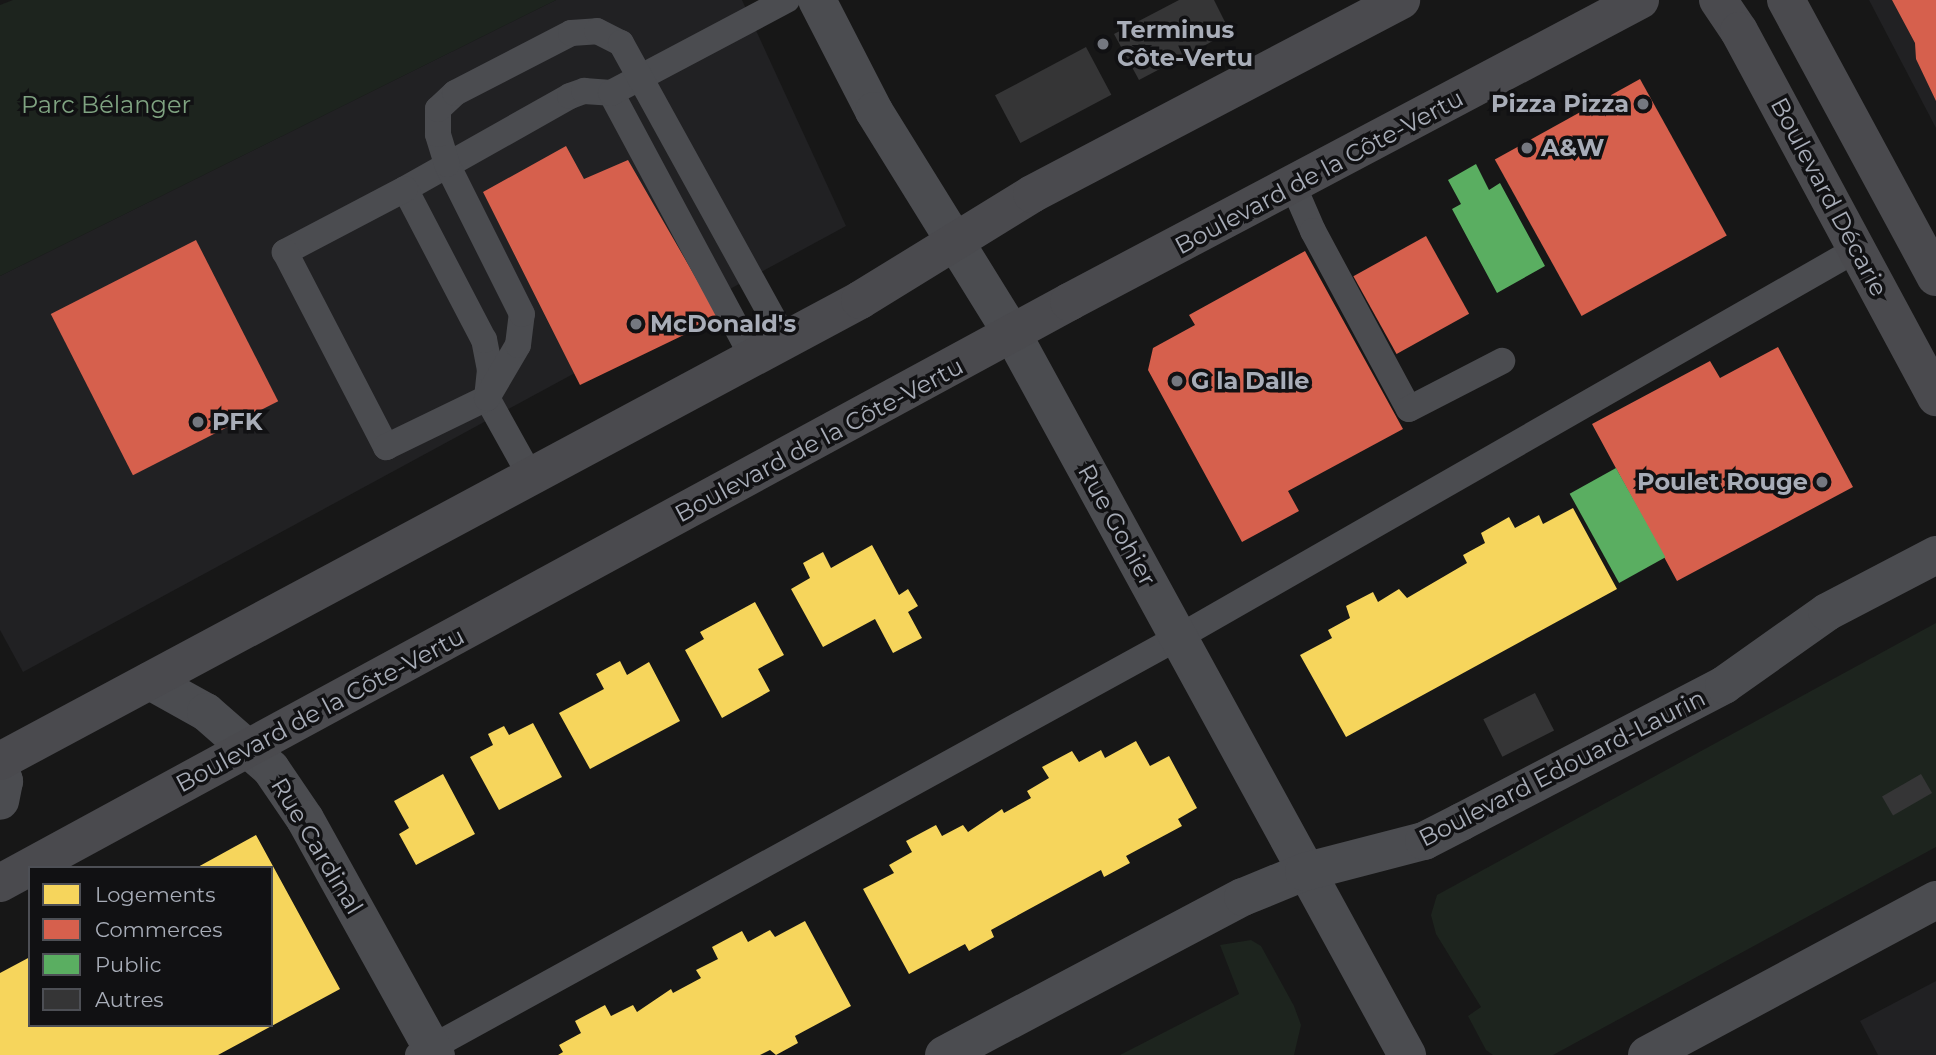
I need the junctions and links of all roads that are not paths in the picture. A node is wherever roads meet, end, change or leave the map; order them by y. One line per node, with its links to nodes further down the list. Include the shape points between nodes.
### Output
1 (787, 0): 7 (lane)
2 (817, 0): 13 (street, Rue Gohier, via 874,111)
3 (1401, 0): 13 (main road, via 1032,194)
4 (1640, 0): 10 (main road, Boulevard de la Côte-Vertu)
5 (1718, 0): 14 (main road, Boulevard Décarie)
6 (1786, 0): 12 (main road)
7 (642, 77): 8 (lane); 9 (lane, via 630,54 610,35 571,33 444,101 438,109 438,134); 17 (lane)
8 (611, 93): 9 (lane, via 584,91 570,96); 17 (lane)
9 (447, 164): 11 (lane); 20 (lane, via 522,314 514,353)
10 (1293, 185): 16 (main road, Boulevard de la Côte-Vertu); 18 (lane, via 1312,231 1409,410)
11 (405, 189): 20 (lane, via 484,340 491,370); 20 (lane, via 285,252 386,447)
12 (1925, 232): 15 (main road)
13 (954, 243): 16 (street, Rue Gohier); 17 (main road)
14 (1857, 249): 19 (main road, Boulevard Décarie); 23 (lane)
15 (1936, 277)
16 (1013, 335): 23 (street, Rue Gohier); 25 (main road, Boulevard de la Côte-Vertu)
17 (769, 349): 21 (main road)
18 (1502, 361)
19 (1936, 397)
20 (488, 398): 21 (lane)
21 (531, 478): 24 (main road)
22 (1936, 555): 31 (street, Boulevard Edouard-Laurin, via 1827,612 1724,685 1424,841)
23 (1179, 637): 31 (street, Rue Gohier); 34 (lane)
24 (150, 681): 25 (street, Rue Cardinal, via 206,712); 26 (main road)
25 (251, 749): 29 (main road, Boulevard de la Côte-Vertu); 34 (street, Rue Cardinal, via 305,819)
26 (0, 761)
27 (0, 767): 28 (street, via 4,780)
28 (0, 801)
29 (32, 866)
30 (28, 868): 32 (main road, Boulevard de la Côte-Vertu)
31 (1304, 872): 35 (street, Boulevard Edouard-Laurin, via 1216,910); 36 (street, Rue Gohier)
32 (0, 883)
33 (1936, 900): 37 (street)
34 (429, 1053)
35 (944, 1055)
36 (1407, 1055)
37 (1647, 1055)

